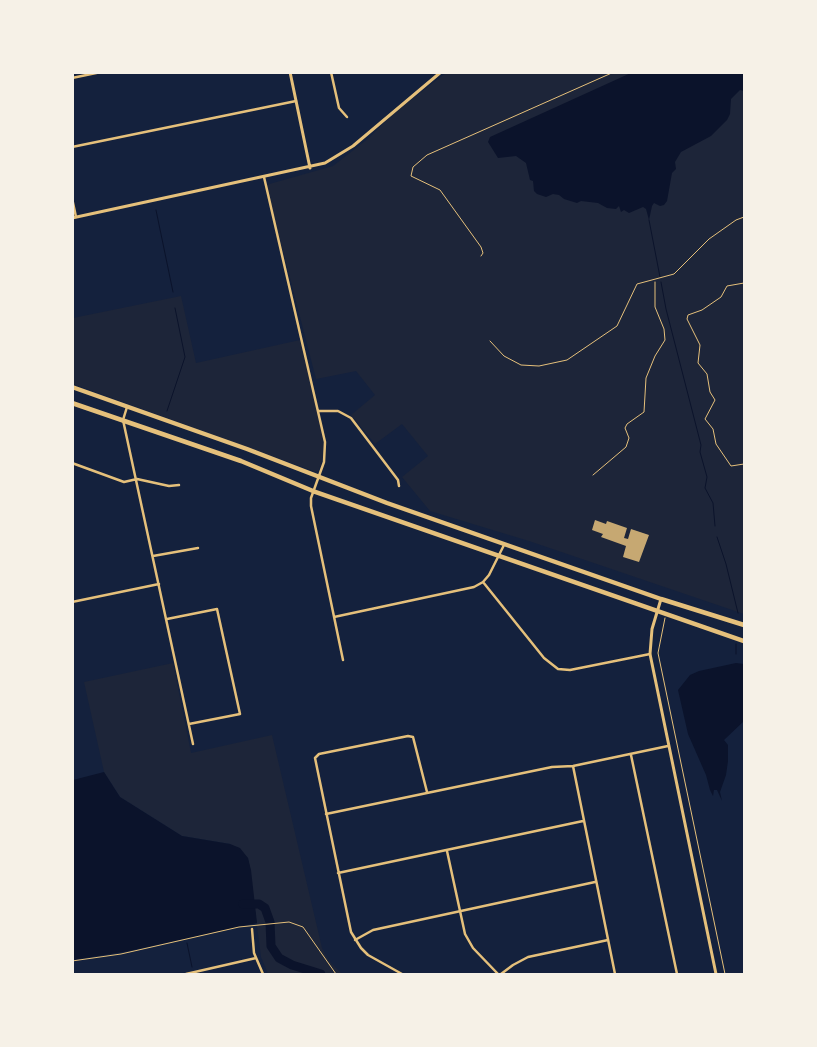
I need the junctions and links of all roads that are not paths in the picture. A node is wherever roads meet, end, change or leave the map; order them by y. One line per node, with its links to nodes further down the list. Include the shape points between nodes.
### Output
1 (101, 72): 5 (street)
2 (290, 72): 6 (street)
3 (331, 72): 7 (street, via 338,108)
4 (440, 72): 9 (street, via 340,156)
5 (72, 78)
6 (296, 101): 8 (street); 9 (street)
7 (347, 117)
8 (72, 147)
9 (310, 168): 10 (street)
10 (264, 177): 12 (street); 16 (street)
11 (72, 198): 12 (street)
12 (74, 217)
13 (72, 388): 15 (main road)
14 (72, 403): 17 (main road)
15 (127, 406): 17 (street); 19 (main road)
16 (318, 411): 19 (street, via 326,444); 22 (street, via 338,411 351,418 398,480)
17 (123, 420): 20 (street); 23 (main road, via 241,461)
18 (72, 463): 20 (street, via 124,482)
19 (319, 478): 23 (street); 24 (main road)
20 (137, 479): 21 (street); 26 (street)
21 (179, 485)
22 (399, 486)
23 (314, 491): 27 (main road); 33 (street, via 312,512)
24 (504, 543): 27 (street); 30 (main road)
25 (198, 548): 26 (street)
26 (153, 556): 29 (street)
27 (498, 556): 28 (street); 32 (main road)
28 (483, 582): 33 (street); 37 (street, via 544,658 558,669 570,670)
29 (159, 584): 31 (street); 34 (street)
30 (661, 599): 32 (street); 35 (main road)
31 (72, 602)
32 (656, 611): 36 (main road); 37 (street)
33 (334, 617): 38 (street)
34 (167, 619): 39 (street); 39 (street, via 217,609 240,714)
35 (744, 625)
36 (744, 641)
37 (650, 654): 41 (street)
38 (343, 660)
39 (189, 724): 40 (street)
40 (193, 744)
41 (668, 746): 42 (street); 62 (street)
42 (631, 755): 43 (street); 61 (street)
43 (573, 766): 44 (street, via 552,766); 46 (street)
44 (427, 792): 45 (street); 45 (street, via 413,737 319,754 315,758)
45 (326, 814): 48 (street)
46 (583, 821): 47 (street); 49 (street)
47 (447, 851): 48 (street); 50 (street)
48 (338, 873): 52 (street)
49 (595, 882): 50 (street); 53 (street)
50 (460, 911): 52 (street, via 372,930); 59 (street, via 468,941)
51 (252, 929): 54 (street)
52 (355, 940): 58 (street, via 368,955)
53 (608, 940): 59 (street, via 528,957); 60 (street)
54 (256, 958): 55 (street); 57 (street)
55 (204, 972): 56 (street)
56 (186, 974)
57 (262, 974)
58 (402, 974)
59 (500, 974)
60 (615, 974)
61 (677, 974)
62 (716, 974)

